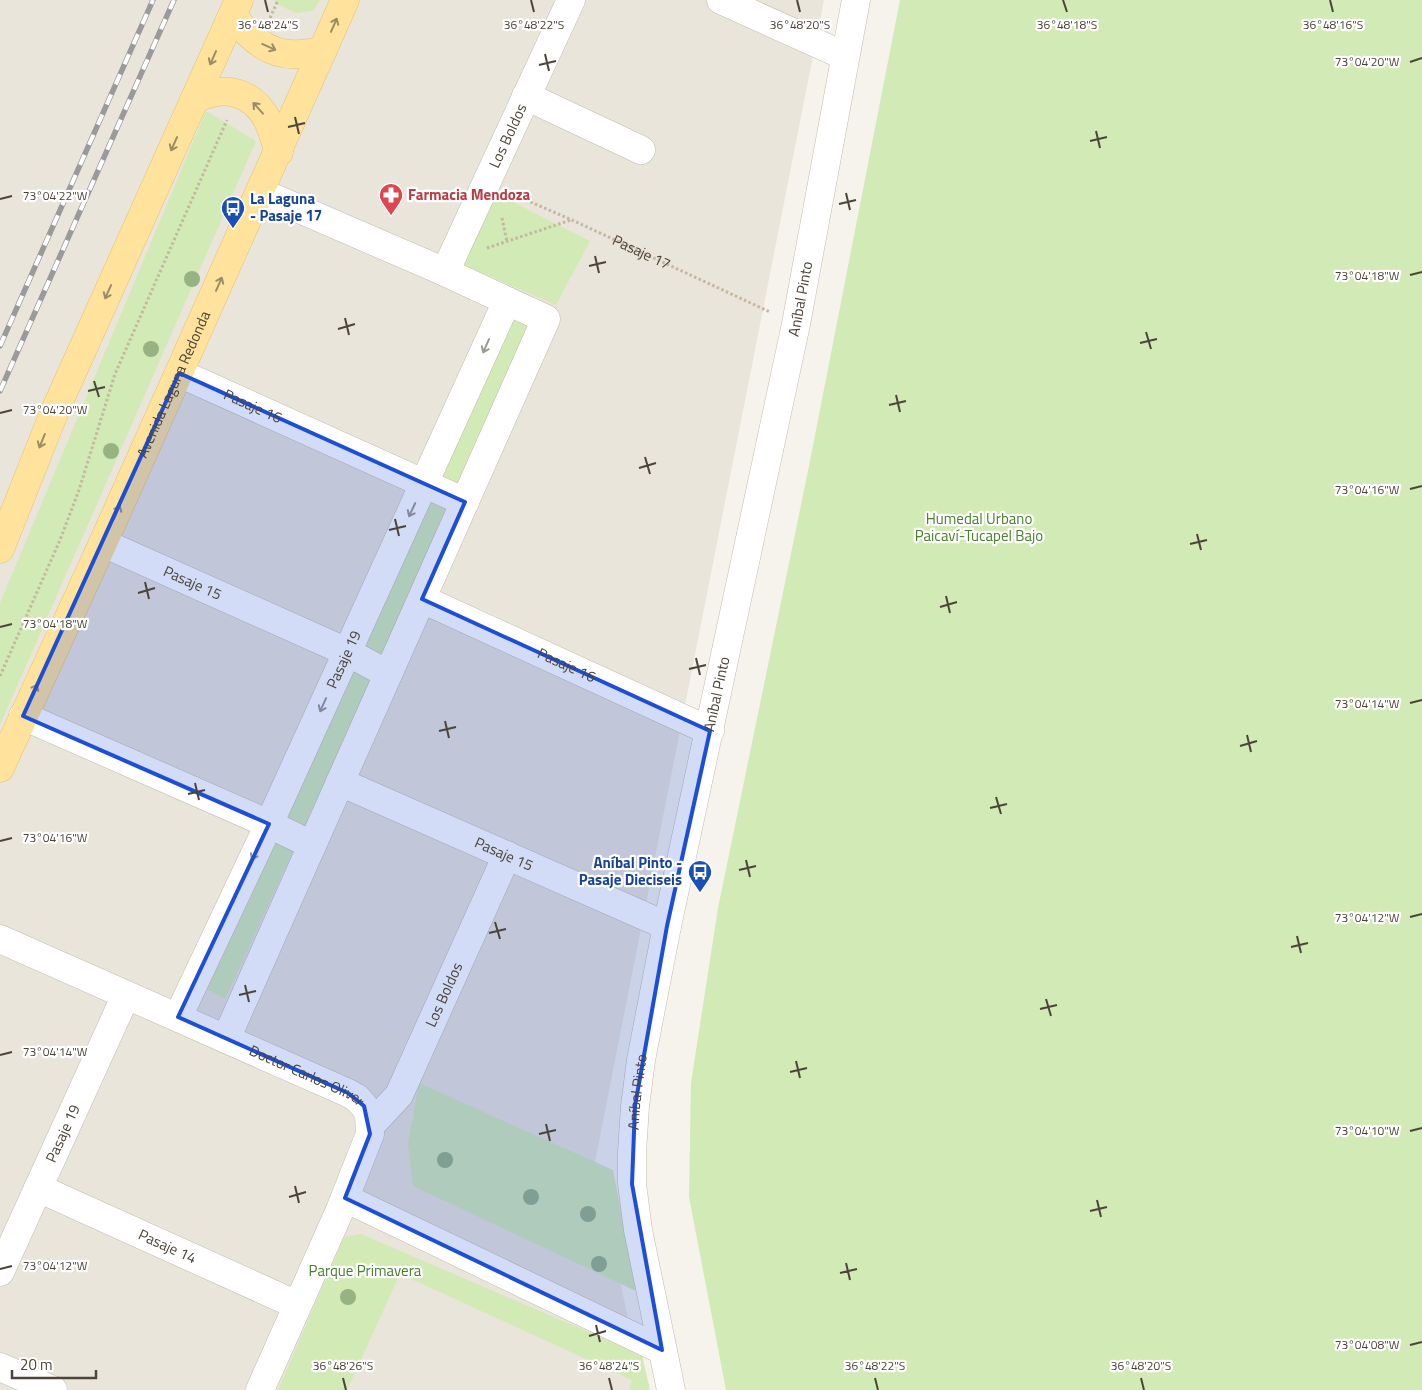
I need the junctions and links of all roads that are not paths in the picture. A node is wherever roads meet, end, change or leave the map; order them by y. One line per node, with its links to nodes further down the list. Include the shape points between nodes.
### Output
1 (345, 0): 6 (main road, Avenida Laguna Redonda, one-way to 1)
2 (571, 0): 8 (street, Los Boldos)
3 (721, 0): 7 (street)
4 (856, 0): 7 (street, Aníbal Pinto)
5 (236, 8): 6 (main road, one-way to 6, via 259,43 276,51 296,54); 9 (main road, one-way to 9)
6 (323, 50): 11 (main road, Avenida Laguna Redonda)
7 (845, 56): 24 (street, Aníbal Pinto, via 796,324)
8 (526, 96): 10 (street); 13 (street, Los Boldos)
9 (194, 100): 11 (main road, one-way to 9, via 268,121 250,100 227,91 204,94); 19 (main road, one-way to 19, via 54,413)
10 (641, 150)
11 (279, 152): 12 (main road, Avenida Laguna Redonda)
12 (260, 192): 13 (street); 15 (main road, Avenida Laguna Redonda, one-way to 12)
13 (448, 267): 14 (street)
14 (507, 302): 16 (street, Pasaje 19, one-way to 16); 17 (street, via 546,320)
15 (179, 373): 16 (street, Pasaje 16); 18 (main road, Avenida Laguna Redonda, one-way to 15)
16 (424, 483): 17 (street, Pasaje 16); 21 (street, Pasaje 19, one-way to 21)
17 (465, 502): 20 (street)
18 (103, 543): 21 (street, Pasaje 15); 23 (main road, Avenida Laguna Redonda, one-way to 18)
19 (0, 549)
20 (422, 599): 22 (street); 24 (street, Pasaje 16)
21 (347, 652): 22 (street, Pasaje 15); 27 (street, Pasaje 19, one-way to 27)
22 (388, 674): 26 (street)
23 (22, 716): 25 (main road, Avenida Laguna Redonda); 27 (street)
24 (710, 731): 30 (street, Aníbal Pinto)
25 (0, 768)
26 (340, 782): 28 (street); 29 (street, Pasaje 15)
27 (269, 824): 28 (street); 33 (street, Pasaje 19, one-way to 33)
28 (312, 846): 34 (street)
29 (507, 855): 30 (street, Pasaje 15); 35 (street, Los Boldos, via 399,1095)
30 (668, 926): 40 (street, Aníbal Pinto, via 641,1060 632,1152 638,1230)
31 (0, 939): 32 (street, Doctor Carlos Oliver)
32 (126, 995): 33 (street, Doctor Carlos Oliver); 36 (street, Pasaje 19)
33 (178, 1017): 34 (street, Doctor Carlos Oliver)
34 (226, 1039): 35 (street, Doctor Carlos Oliver, via 357,1098 364,1106)
35 (370, 1125): 37 (street, Doctor Carlos Oliver, via 368,1142)
36 (38, 1188): 38 (street, Pasaje 19); 39 (street, Pasaje 14)
37 (345, 1198): 39 (street); 40 (street)
38 (0, 1272)
39 (297, 1306): 43 (street)
40 (662, 1350): 44 (street, Aníbal Pinto)
41 (0, 1367): 42 (street)
42 (43, 1388)
43 (260, 1390)
44 (671, 1390)

